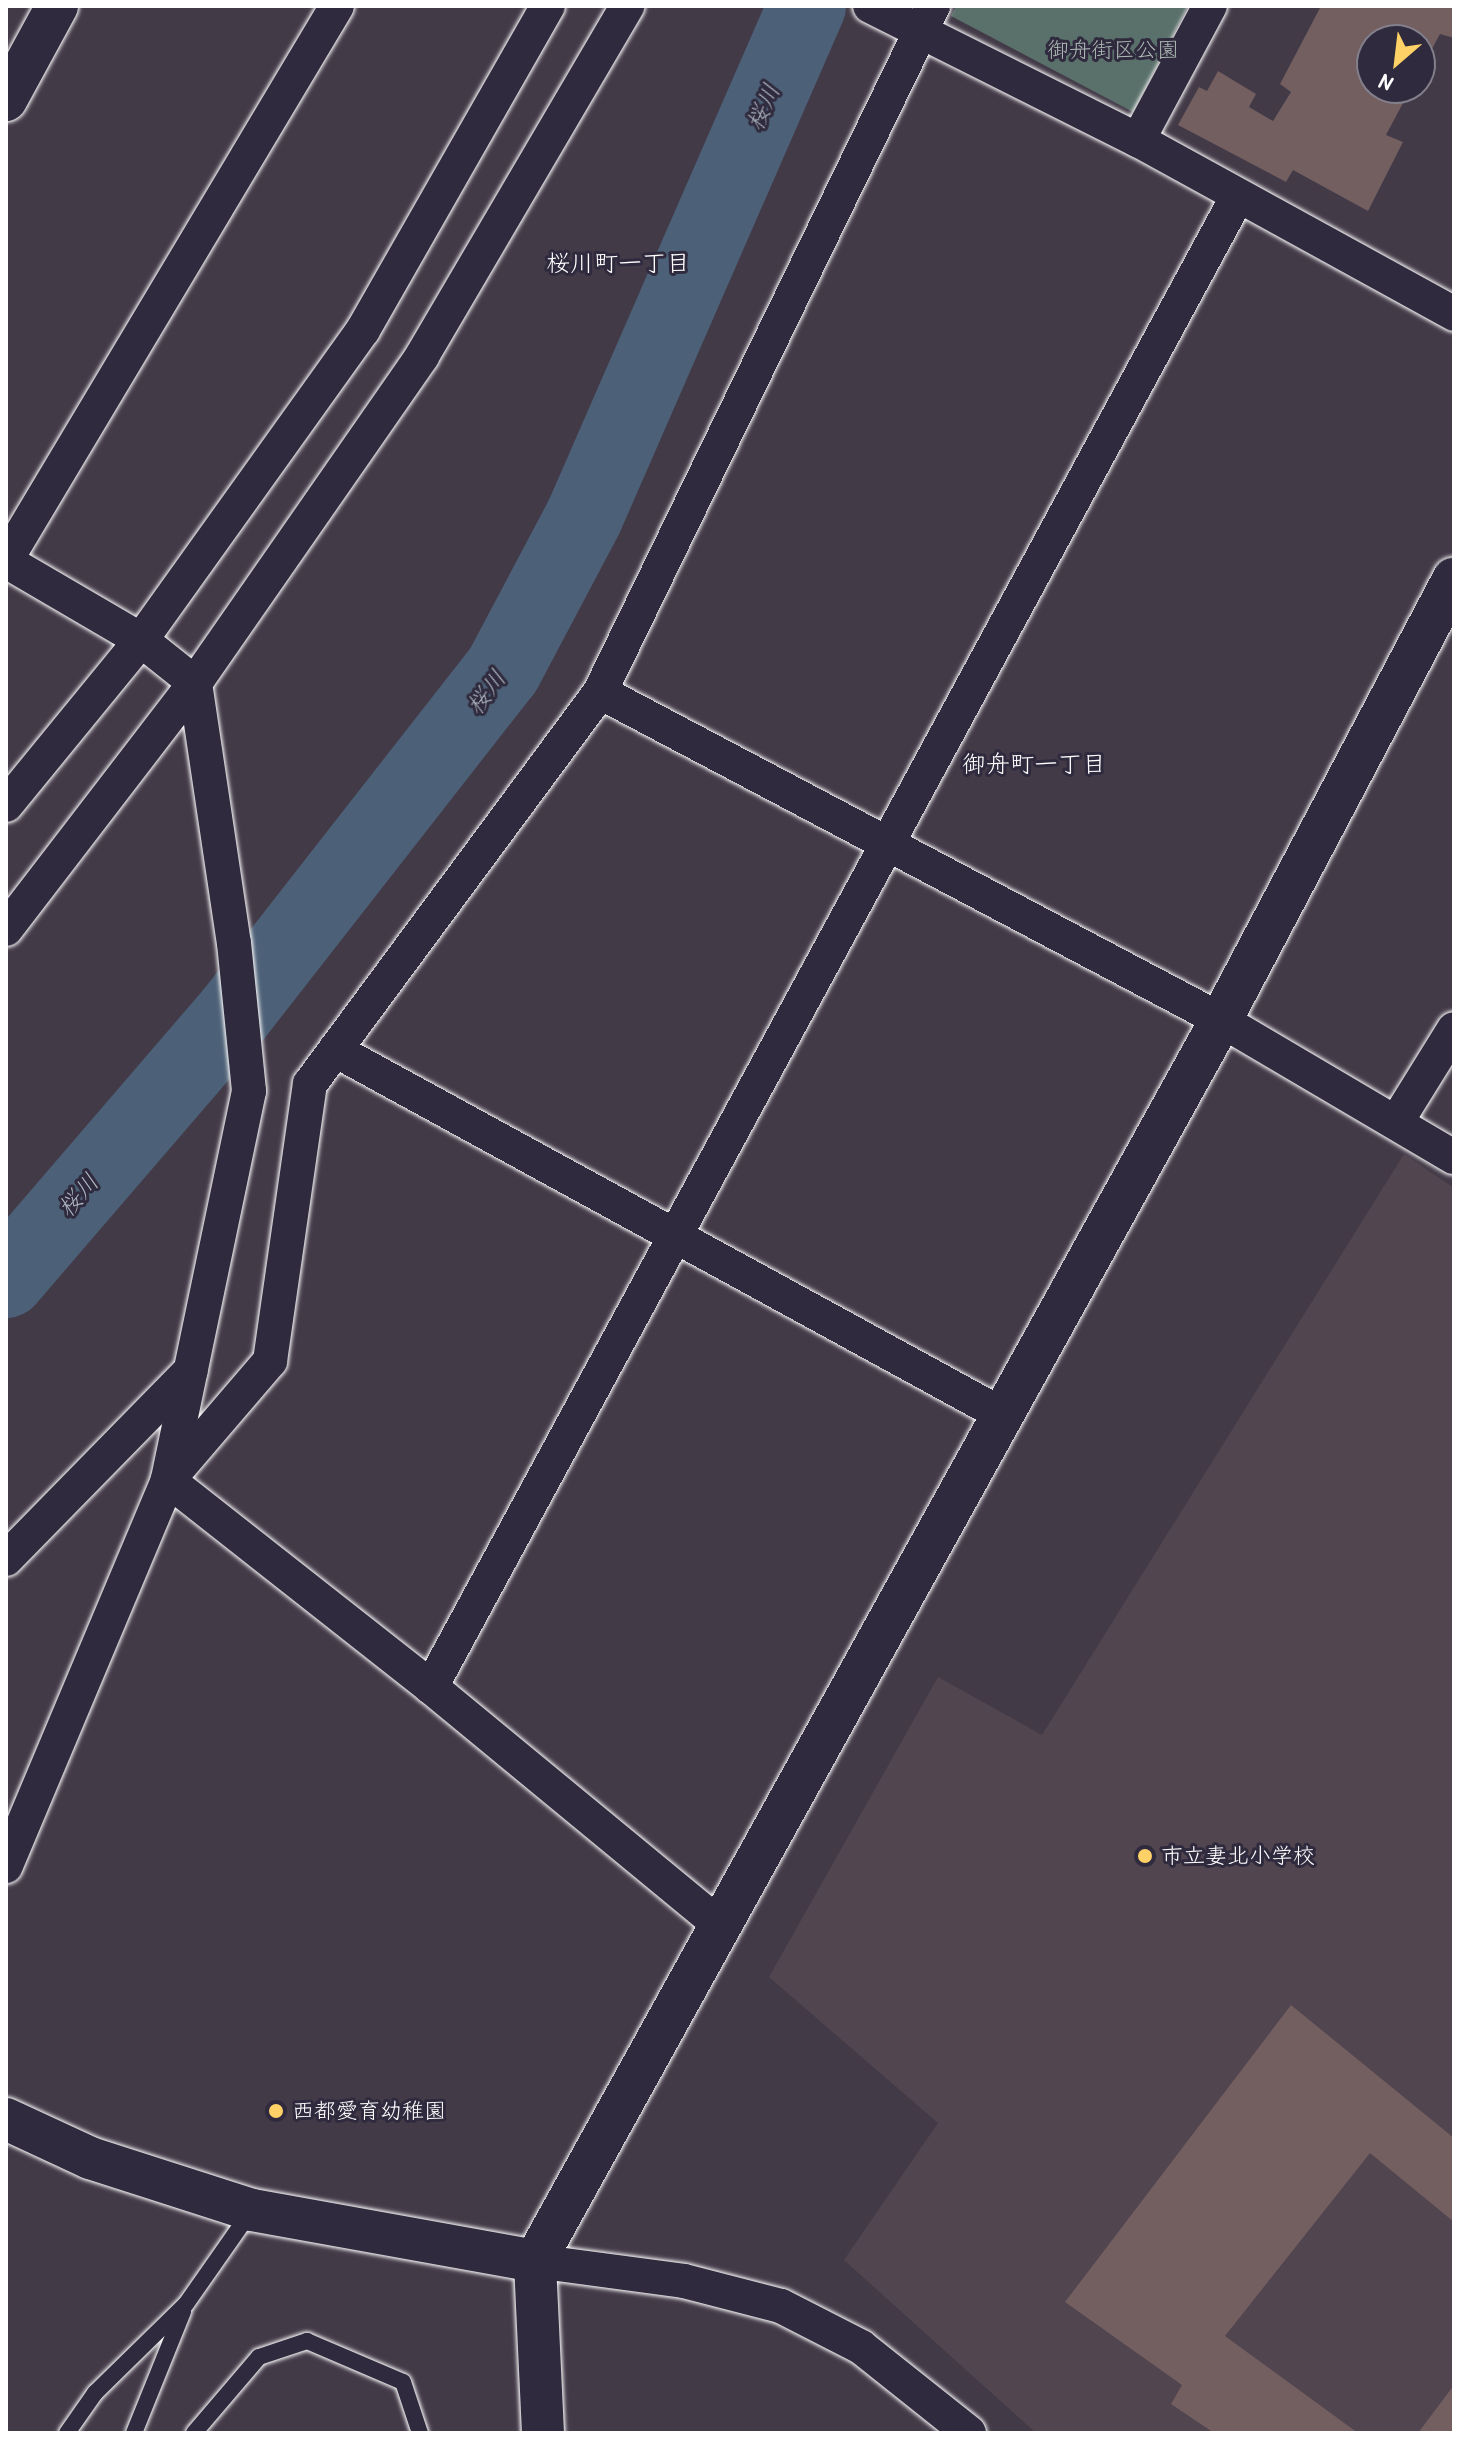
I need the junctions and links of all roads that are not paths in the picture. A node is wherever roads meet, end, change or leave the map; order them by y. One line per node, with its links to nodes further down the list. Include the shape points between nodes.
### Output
1 (337, 6): 12 (street)
2 (548, 6): 14 (street, via 363,330)
3 (627, 6): 15 (street, via 422,356)
4 (870, 6): 7 (street)
5 (1210, 6): 9 (street)
6 (52, 9): 8 (street)
7 (926, 19): 9 (street); 16 (street)
8 (6, 100)
9 (1138, 140): 10 (street)
10 (1238, 196): 11 (street); 18 (street)
11 (1454, 314)
12 (6, 561): 14 (street)
13 (1454, 579): 20 (street)
14 (141, 640): 15 (street); 17 (street)
15 (195, 683): 19 (street); 26 (street, via 234,943 249,1091)
16 (600, 692): 18 (street); 22 (street)
17 (6, 805)
18 (887, 845): 20 (street); 25 (street)
19 (6, 929)
20 (1221, 1020): 23 (street); 27 (street)
21 (1454, 1029): 23 (street)
22 (335, 1050): 25 (street); 28 (street, via 310,1084 270,1361)
23 (1397, 1121): 24 (street)
24 (1454, 1157)
25 (676, 1236): 27 (street); 30 (street)
26 (191, 1370): 28 (street); 29 (street)
27 (1001, 1414): 32 (street)
28 (168, 1480): 30 (street); 31 (street)
29 (6, 1559)
30 (431, 1687): 32 (street)
31 (6, 1866)
32 (718, 1924): 35 (street)
33 (6, 2119): 34 (street, via 90,2158)
34 (252, 2210): 35 (street); 36 (lane)
35 (535, 2261): 41 (street); 42 (street, via 684,2281 781,2306 861,2347)
36 (186, 2304): 37 (lane, via 95,2393); 38 (lane)
37 (67, 2433)
38 (134, 2433)
39 (194, 2433): 40 (lane, via 259,2357 307,2341 403,2382)
40 (420, 2433)
41 (543, 2433)
42 (969, 2433)

